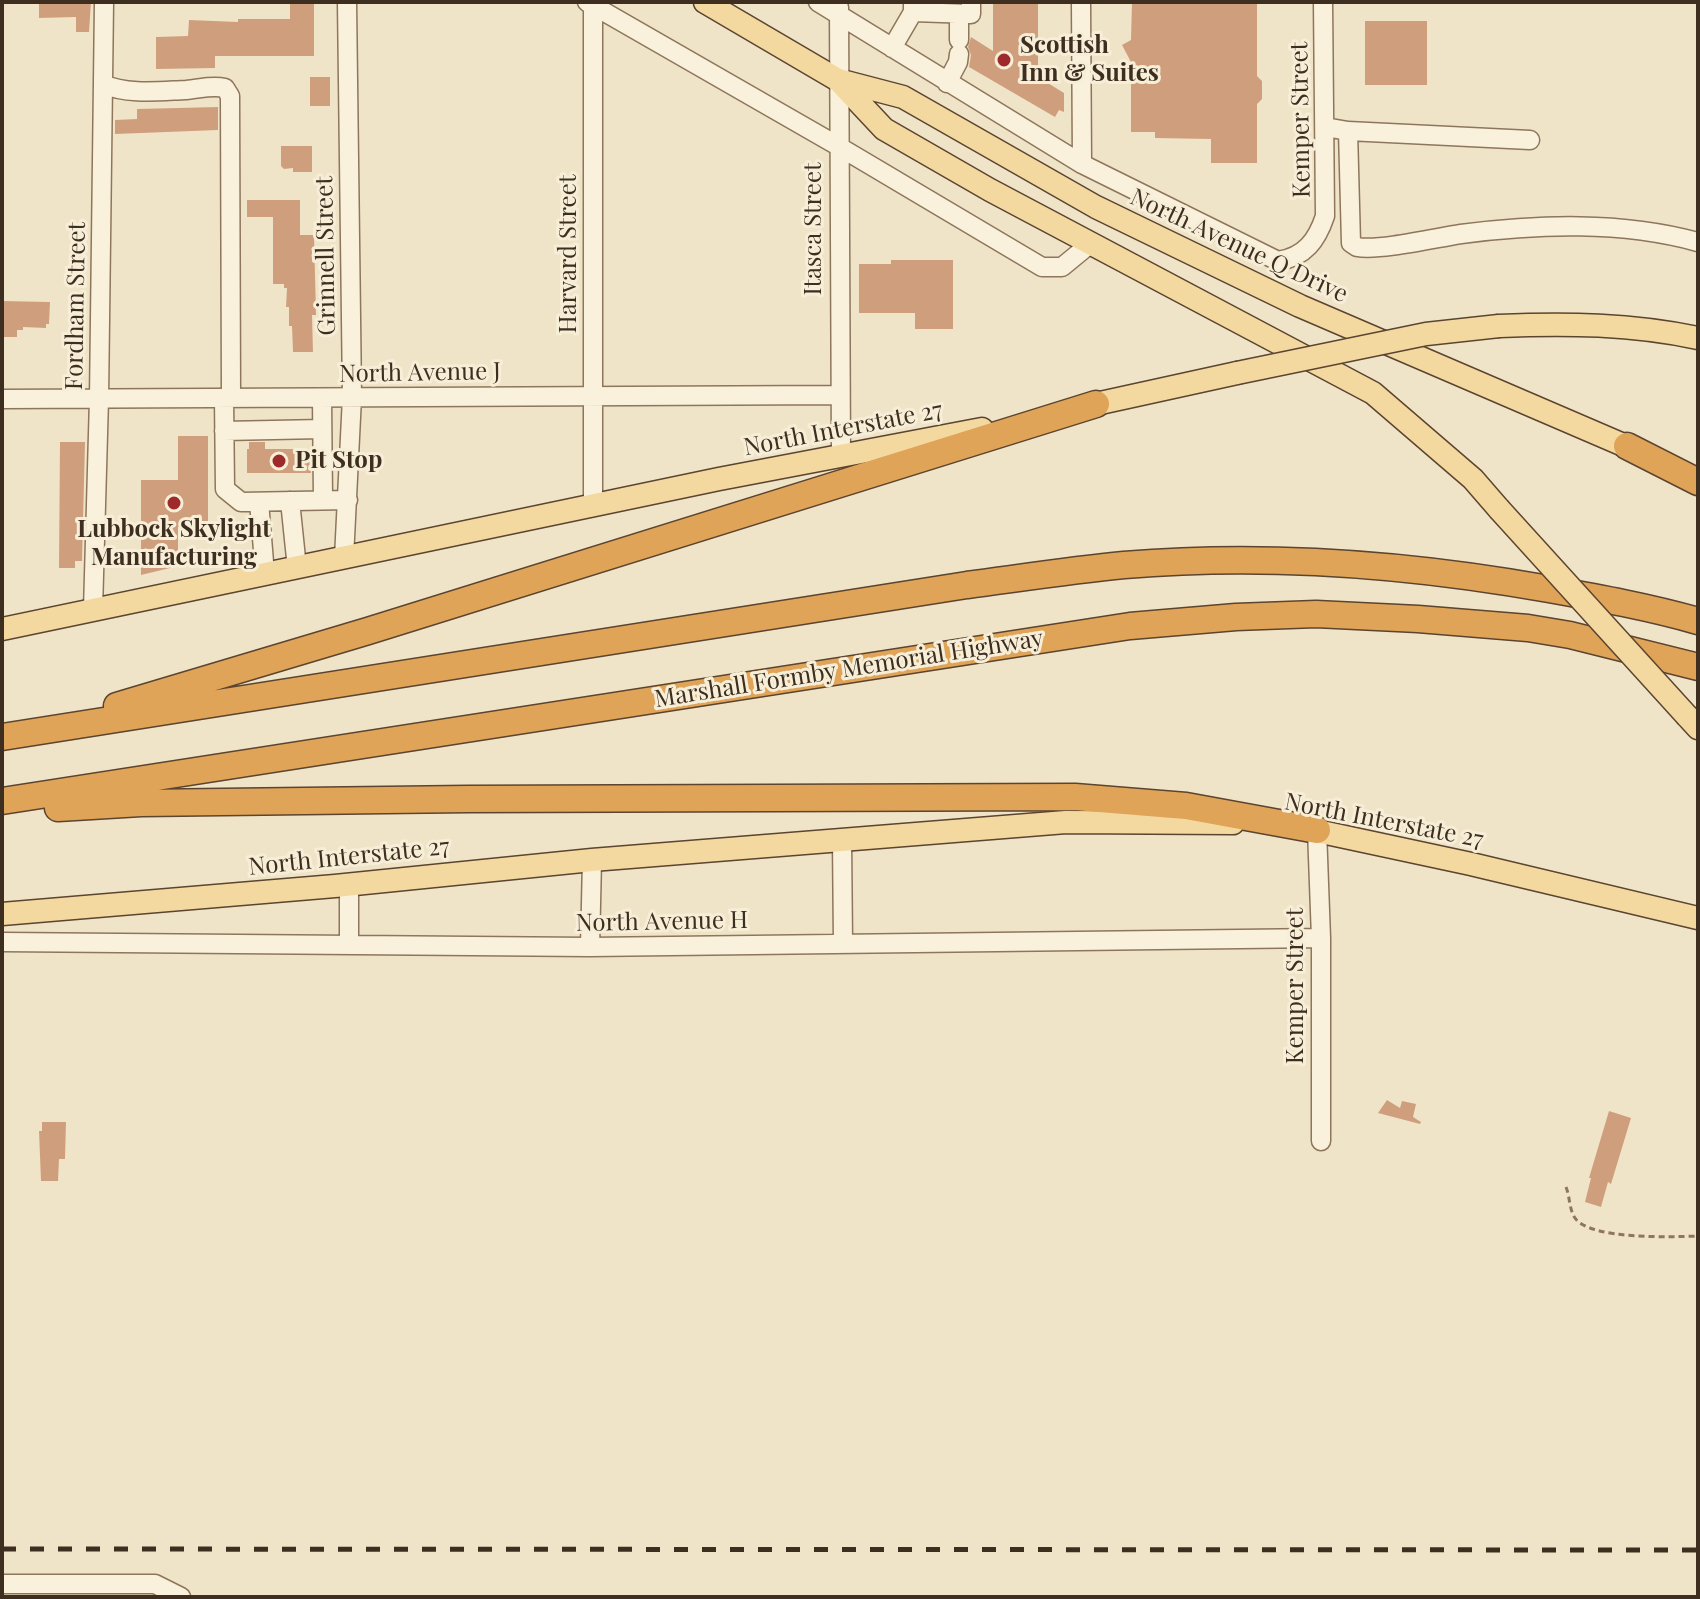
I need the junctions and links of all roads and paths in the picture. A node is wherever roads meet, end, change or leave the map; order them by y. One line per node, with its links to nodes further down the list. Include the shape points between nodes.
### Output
1 (104, 2): 14 (street, Fordham Street)
2 (347, 2): 26 (street, Grinnell Street)
3 (705, 2): 12 (main road, North Avenue Q Drive)
4 (818, 2): 9 (street, North Avenue Q Drive)
5 (1081, 2): 19 (street)
6 (1323, 2): 15 (street, Kemper Street)
7 (591, 3): 18 (street); 24 (street, Harvard Street)
8 (913, 7): 10 (street); 11 (street)
9 (839, 8): 11 (street, North Avenue Q Drive); 12 (street, Itasca Street)
10 (965, 8): 13 (street)
11 (892, 48): 13 (street, North Avenue Q Drive)
12 (838, 80): 18 (street, Itasca Street); 22 (main road, North Avenue Q Drive, via 884,129); 34 (main road, North Avenue Q Drive, via 903,97 1096,207 1259,286)
13 (947, 83): 19 (street, North Avenue Q Drive)
14 (103, 84): 27 (street, via 127,90 215,86 230,96); 30 (street, Fordham Street)
15 (1325, 127): 16 (street); 20 (street, Kemper Street, via 1325,216)
16 (1348, 131): 17 (street); 21 (street, via 1351,243 1357,247 1496,230 1612,226)
17 (1530, 140)
18 (838, 146): 22 (street, via 1042,267 1062,267); 25 (street, Itasca Street)
19 (1082, 164): 20 (street, North Avenue Q Drive, via 1278,261 1295,258)
20 (1318, 237)
21 (1698, 242)
22 (1090, 244): 49 (main road, North Avenue Q Drive, bridge, via 1373,393 1473,479)
23 (1698, 338): 31 (main road, North Interstate 27, bridge, via 1582,324 1426,334)
24 (593, 395): 25 (street, North Avenue J); 26 (street, North Avenue J); 41 (street, Harvard Street)
25 (838, 395): 35 (street, Itasca Street)
26 (352, 397): 28 (street, North Avenue J); 38 (street, Grinnell Street)
27 (228, 398): 28 (street, North Avenue J); 30 (street, North Avenue J); 33 (street)
28 (322, 398): 32 (street)
29 (2, 399): 30 (street, North Avenue J)
30 (99, 399): 45 (street, Fordham Street)
31 (1096, 404): 35 (main road, North Interstate 27); 50 (highway)
32 (322, 429): 33 (street); 37 (street)
33 (224, 431): 40 (street, via 225,489 241,502)
34 (1627, 446): 36 (highway)
35 (841, 456): 41 (main road, North Interstate 27)
36 (1698, 480)
37 (323, 500): 38 (street); 39 (street)
38 (348, 500): 42 (street, Grinnell Street)
39 (290, 501): 40 (street); 43 (street)
40 (259, 502): 44 (street)
41 (593, 506): 42 (main road, North Interstate 27)
42 (344, 558): 43 (main road, North Interstate 27)
43 (297, 568): 44 (main road, North Interstate 27)
44 (265, 574): 45 (main road, North Interstate 27)
45 (93, 610): 47 (main road, North Interstate 27)
46 (1698, 621): 50 (highway, via 1653,608 1438,571 1299,560 1125,565 967,585)
47 (2, 629)
48 (1698, 667): 52 (highway, Marshall Formby Memorial Highway, via 1528,628 1316,614 1236,617 1130,626)
49 (1694, 723)
50 (37, 731): 51 (highway)
51 (2, 737)
52 (2, 801)
53 (2, 811): 54 (highway, via 203,802 1075,797 1186,806)
54 (1317, 830): 55 (main road, North Interstate 27, via 1252,823 1066,822); 59 (main road, North Interstate 27); 60 (street, Kemper Street)
55 (842, 839): 56 (main road, North Interstate 27); 62 (street)
56 (592, 860): 57 (main road, North Interstate 27); 64 (street)
57 (349, 884): 58 (main road, North Interstate 27); 63 (street)
58 (2, 914)
59 (1698, 918)
60 (1321, 938): 62 (street, North Avenue H); 65 (street, Kemper Street)
61 (2, 942): 63 (street, North Avenue H)
62 (843, 944): 64 (street, North Avenue H)
63 (349, 945): 64 (street, North Avenue H)
64 (590, 947)
65 (1321, 1141)
66 (1566, 1187): 67 (path, via 1573,1215 1582,1226 1612,1233)
67 (1698, 1236)
68 (2, 1584): 69 (street, via 155,1584)
69 (181, 1597)

